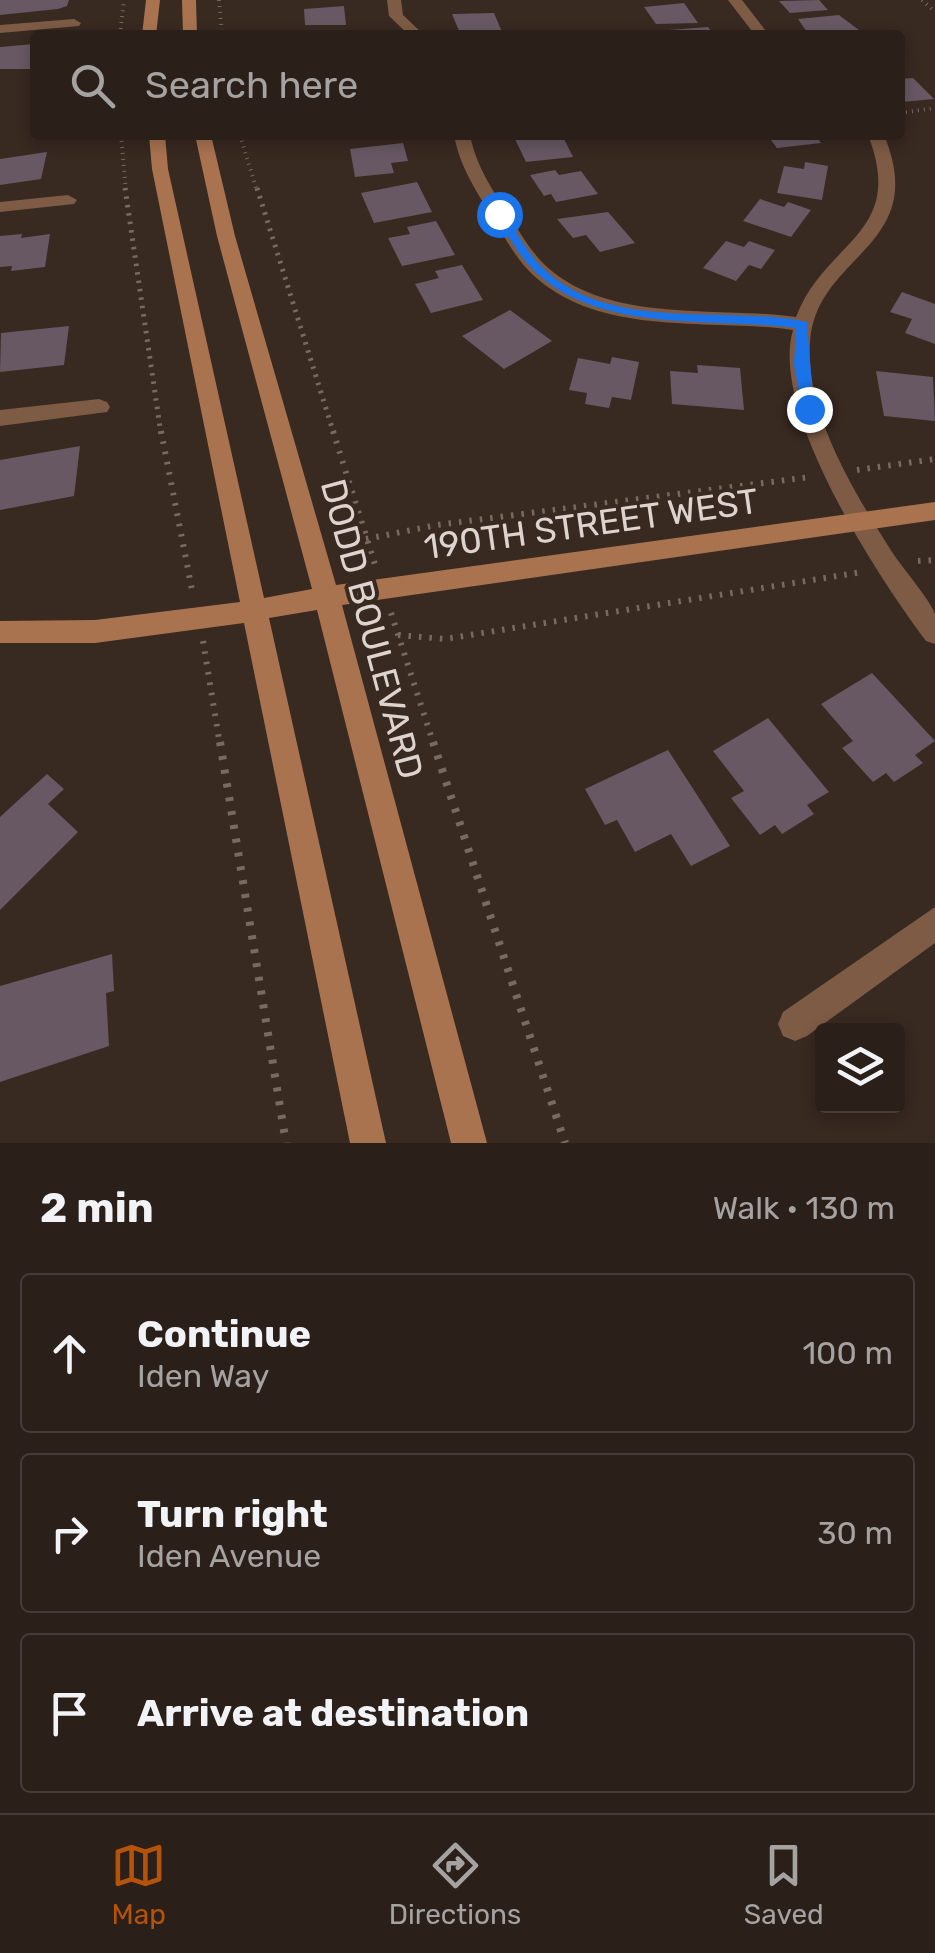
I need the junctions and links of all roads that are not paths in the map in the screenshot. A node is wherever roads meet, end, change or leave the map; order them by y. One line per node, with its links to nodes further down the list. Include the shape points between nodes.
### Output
1 (153, 0): 7 (main road)
2 (189, 0): 8 (main road)
3 (394, 0): 9 (street, via 396,16)
4 (735, 0): 10 (street)
5 (74, 23): 6 (street)
6 (0, 29)
7 (150, 30)
8 (190, 30)
9 (411, 30)
10 (758, 30)
11 (157, 140): 23 (main road)
12 (204, 140): 22 (main road, DODD BOULEVARD)
13 (464, 140): 17 (street, via 476,176 526,255 574,294 649,316)
14 (878, 140): 17 (street, via 890,172 884,211 825,284)
15 (68, 200): 16 (street)
16 (0, 207)
17 (803, 325): 21 (street, via 806,393 815,426)
18 (99, 407): 19 (street)
19 (0, 418)
20 (935, 510): 21 (main road, 190TH STREET WEST)
21 (863, 521): 22 (main road, 190TH STREET WEST); 25 (street)
22 (327, 597): 23 (main road, 190TH STREET WEST); 29 (main road, DODD BOULEVARD)
23 (256, 610): 24 (main road, 190TH STREET WEST, via 100,632); 28 (main road)
24 (0, 632)
25 (935, 632)
26 (935, 923): 27 (street)
27 (795, 1024)
28 (368, 1143)
29 (469, 1143)

